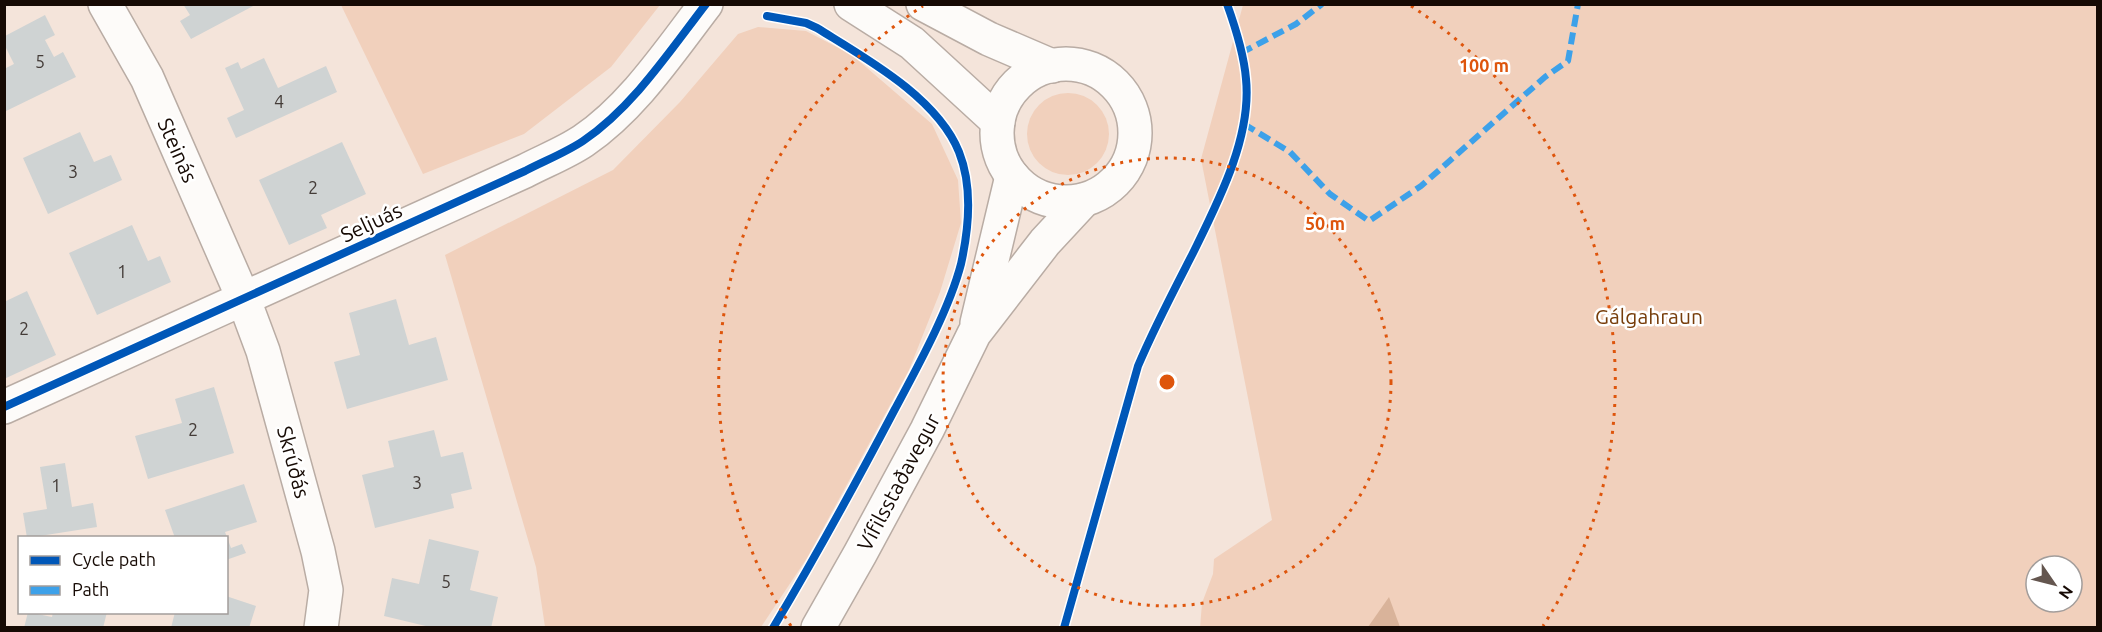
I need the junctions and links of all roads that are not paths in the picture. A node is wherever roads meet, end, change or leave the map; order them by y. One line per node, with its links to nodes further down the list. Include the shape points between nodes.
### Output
1 (105, 4): 9 (street, Steinás, via 147,78)
2 (706, 4): 9 (street, Seljuás, via 642,86 582,141)
3 (851, 4): 6 (street, via 912,43)
4 (925, 6): 5 (street, Vífilsstaðavegur)
5 (1052, 66): 6 (street, Vífilsstaðavegur, via 1036,71 1011,91); 8 (street, Vífilsstaðavegur, via 1082,66 1109,79 1120,90 1133,117 1134,147 1129,162 1111,186)
6 (998, 122): 7 (street, Vífilsstaðavegur, via 997,141)
7 (1012, 176): 8 (street, Vífilsstaðavegur, via 1037,196 1052,201); 10 (street, Vífilsstaðavegur)
8 (1084, 200): 10 (street, Vífilsstaðavegur, via 1045,242)
9 (244, 300): 11 (street, Seljuás); 12 (street, Skrúðás, via 263,351 318,551 326,590)
10 (974, 334): 13 (street, Vífilsstaðavegur, via 927,430)
11 (4, 407)
12 (321, 627)
13 (818, 627)

